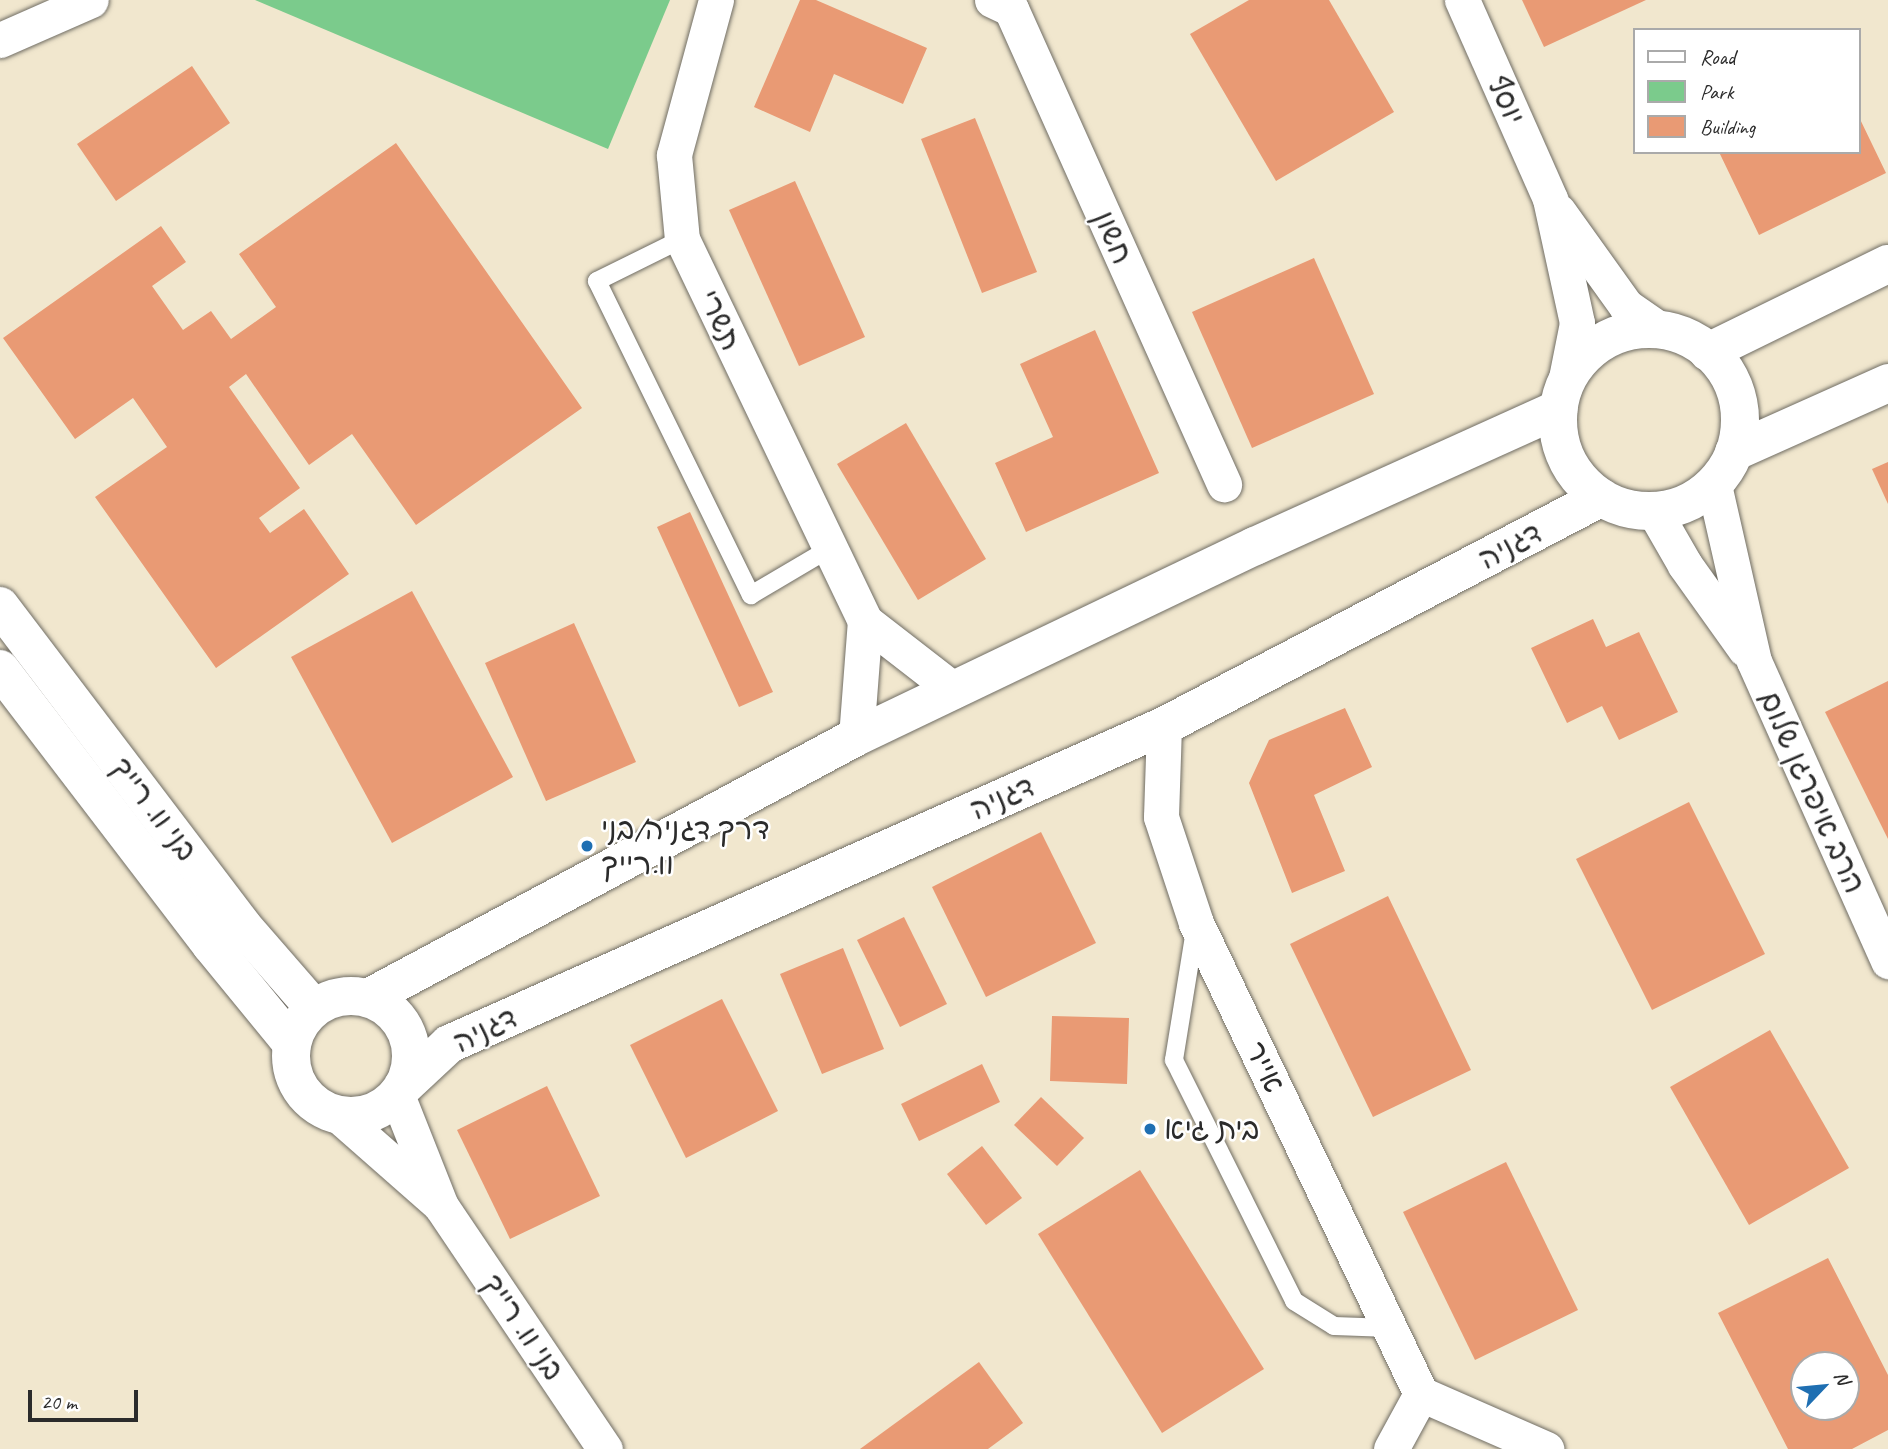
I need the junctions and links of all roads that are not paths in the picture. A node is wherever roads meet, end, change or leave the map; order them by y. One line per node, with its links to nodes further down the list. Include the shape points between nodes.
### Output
1 (91, 0): 5 (street)
2 (716, 0): 7 (street, תשרי, via 674,155)
3 (992, 0): 14 (street, חשון, via 1011,9)
4 (1462, 0): 6 (street, יוסף)
5 (0, 40)
6 (1550, 200): 9 (street, יוסף, via 1626,306); 12 (street, יוסף, via 1577,323)
7 (682, 239): 18 (street, תשרי); 18 (lane, via 597,281 751,596)
8 (1888, 264): 10 (street)
9 (1660, 329): 10 (street, via 1684,335); 12 (street, via 1634,329 1610,337 1583,356)
10 (1708, 352): 13 (street, via 1725,370 1737,396 1740,421)
11 (1888, 383): 13 (street)
12 (1561, 396): 16 (street, via 1562,448 1577,477); 23 (street)
13 (1734, 452): 15 (street)
14 (1224, 484)
15 (1714, 485): 17 (street, via 1686,504); 21 (street, הרב איפרגן שלום)
16 (1601, 498): 17 (street, via 1627,509); 24 (street, דגניה)
17 (1654, 512): 21 (street, הרב איפרגן שלום, via 1685,565)
18 (827, 550): 20 (street, תשרי)
19 (0, 606): 29 (street, בני וו. רייך, via 241,924)
20 (865, 621): 23 (street, תשרי); 25 (street)
21 (1754, 661): 27 (street, הרב איפרגן שלום)
22 (0, 668): 30 (street, בני וו. רייך)
23 (954, 690): 25 (street)
24 (1164, 726): 26 (street, אייר, via 1161,817); 31 (street, דגניה, via 449,1044)
25 (856, 737): 28 (street)
26 (1196, 923): 34 (street, אייר); 34 (lane, via 1174,1060 1294,1301 1334,1326)
27 (1888, 961)
28 (368, 998): 29 (street, via 349,995); 31 (street, via 385,1006 407,1035 411,1053)
29 (314, 1008): 30 (street)
30 (292, 1044): 32 (street, בני וו. רייך, via 293,1068 302,1090 313,1102)
31 (399, 1092): 32 (street, via 370,1114); 33 (street, בני וו. רייך)
32 (338, 1115): 33 (street, בני וו. רייך)
33 (441, 1206): 36 (street, בני וו. רייך)
34 (1390, 1328): 35 (street, אייר)
35 (1420, 1394): 37 (street); 38 (street)
36 (605, 1449)
37 (1391, 1449)
38 (1546, 1449)

